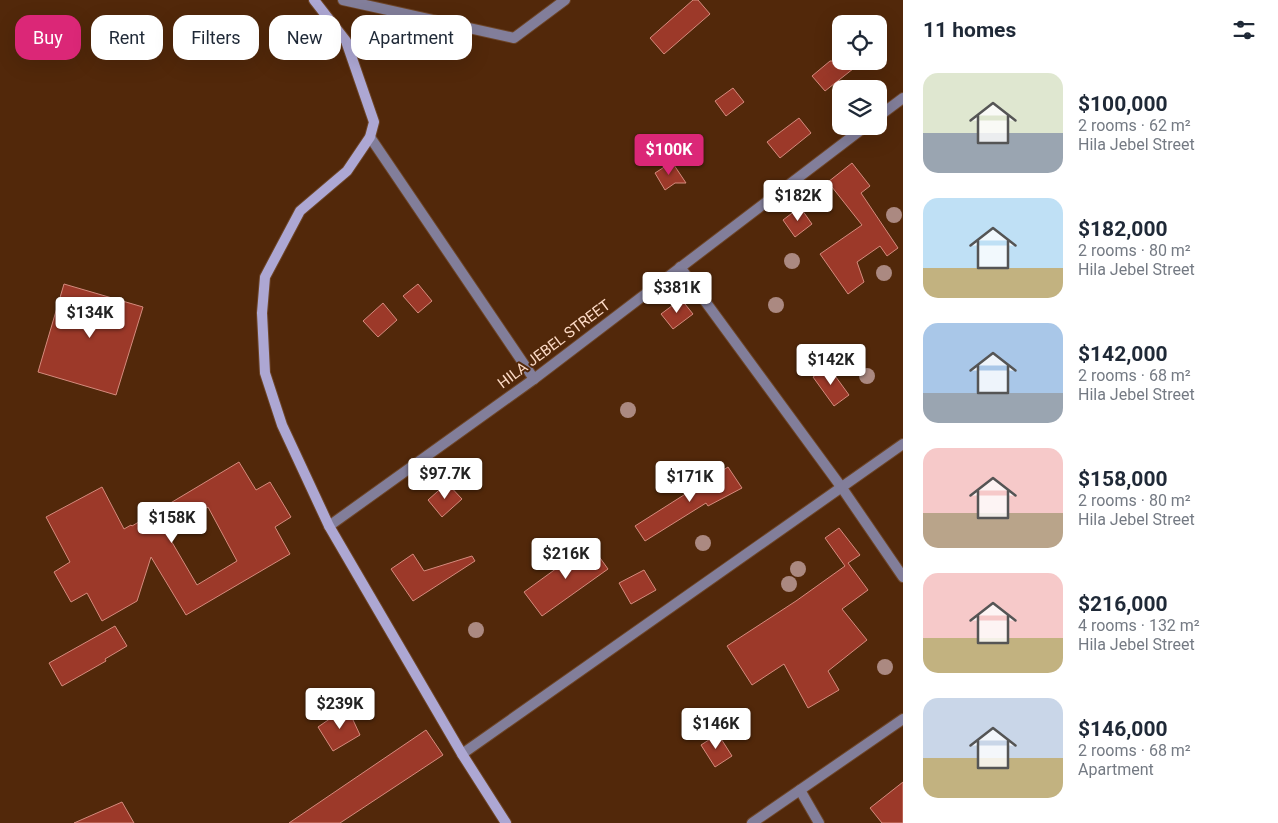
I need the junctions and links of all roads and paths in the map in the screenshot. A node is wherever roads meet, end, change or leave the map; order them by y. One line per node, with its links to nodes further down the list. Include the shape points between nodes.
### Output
1 (314, 0): 7 (main road, via 346,41 374,122)
2 (343, 0): 3 (street, via 514,38)
3 (565, 0)
4 (903, 98): 5 (street)
5 (887, 110)
6 (854, 135): 8 (street, HILA JEBEL STREET)
7 (370, 137): 9 (street); 12 (main road, via 347,171 300,211 264,286 265,373 282,425)
8 (680, 268): 9 (street, HILA JEBEL STREET); 11 (street)
9 (534, 379): 12 (street, HILA JEBEL STREET)
10 (903, 444): 11 (street)
11 (842, 488): 13 (street); 15 (street)
12 (329, 526): 15 (main road)
13 (903, 577)
14 (903, 719): 16 (street)
15 (462, 754): 17 (main road)
16 (800, 790): 18 (street); 19 (street)
17 (506, 823)
18 (752, 823)
19 (819, 823)

